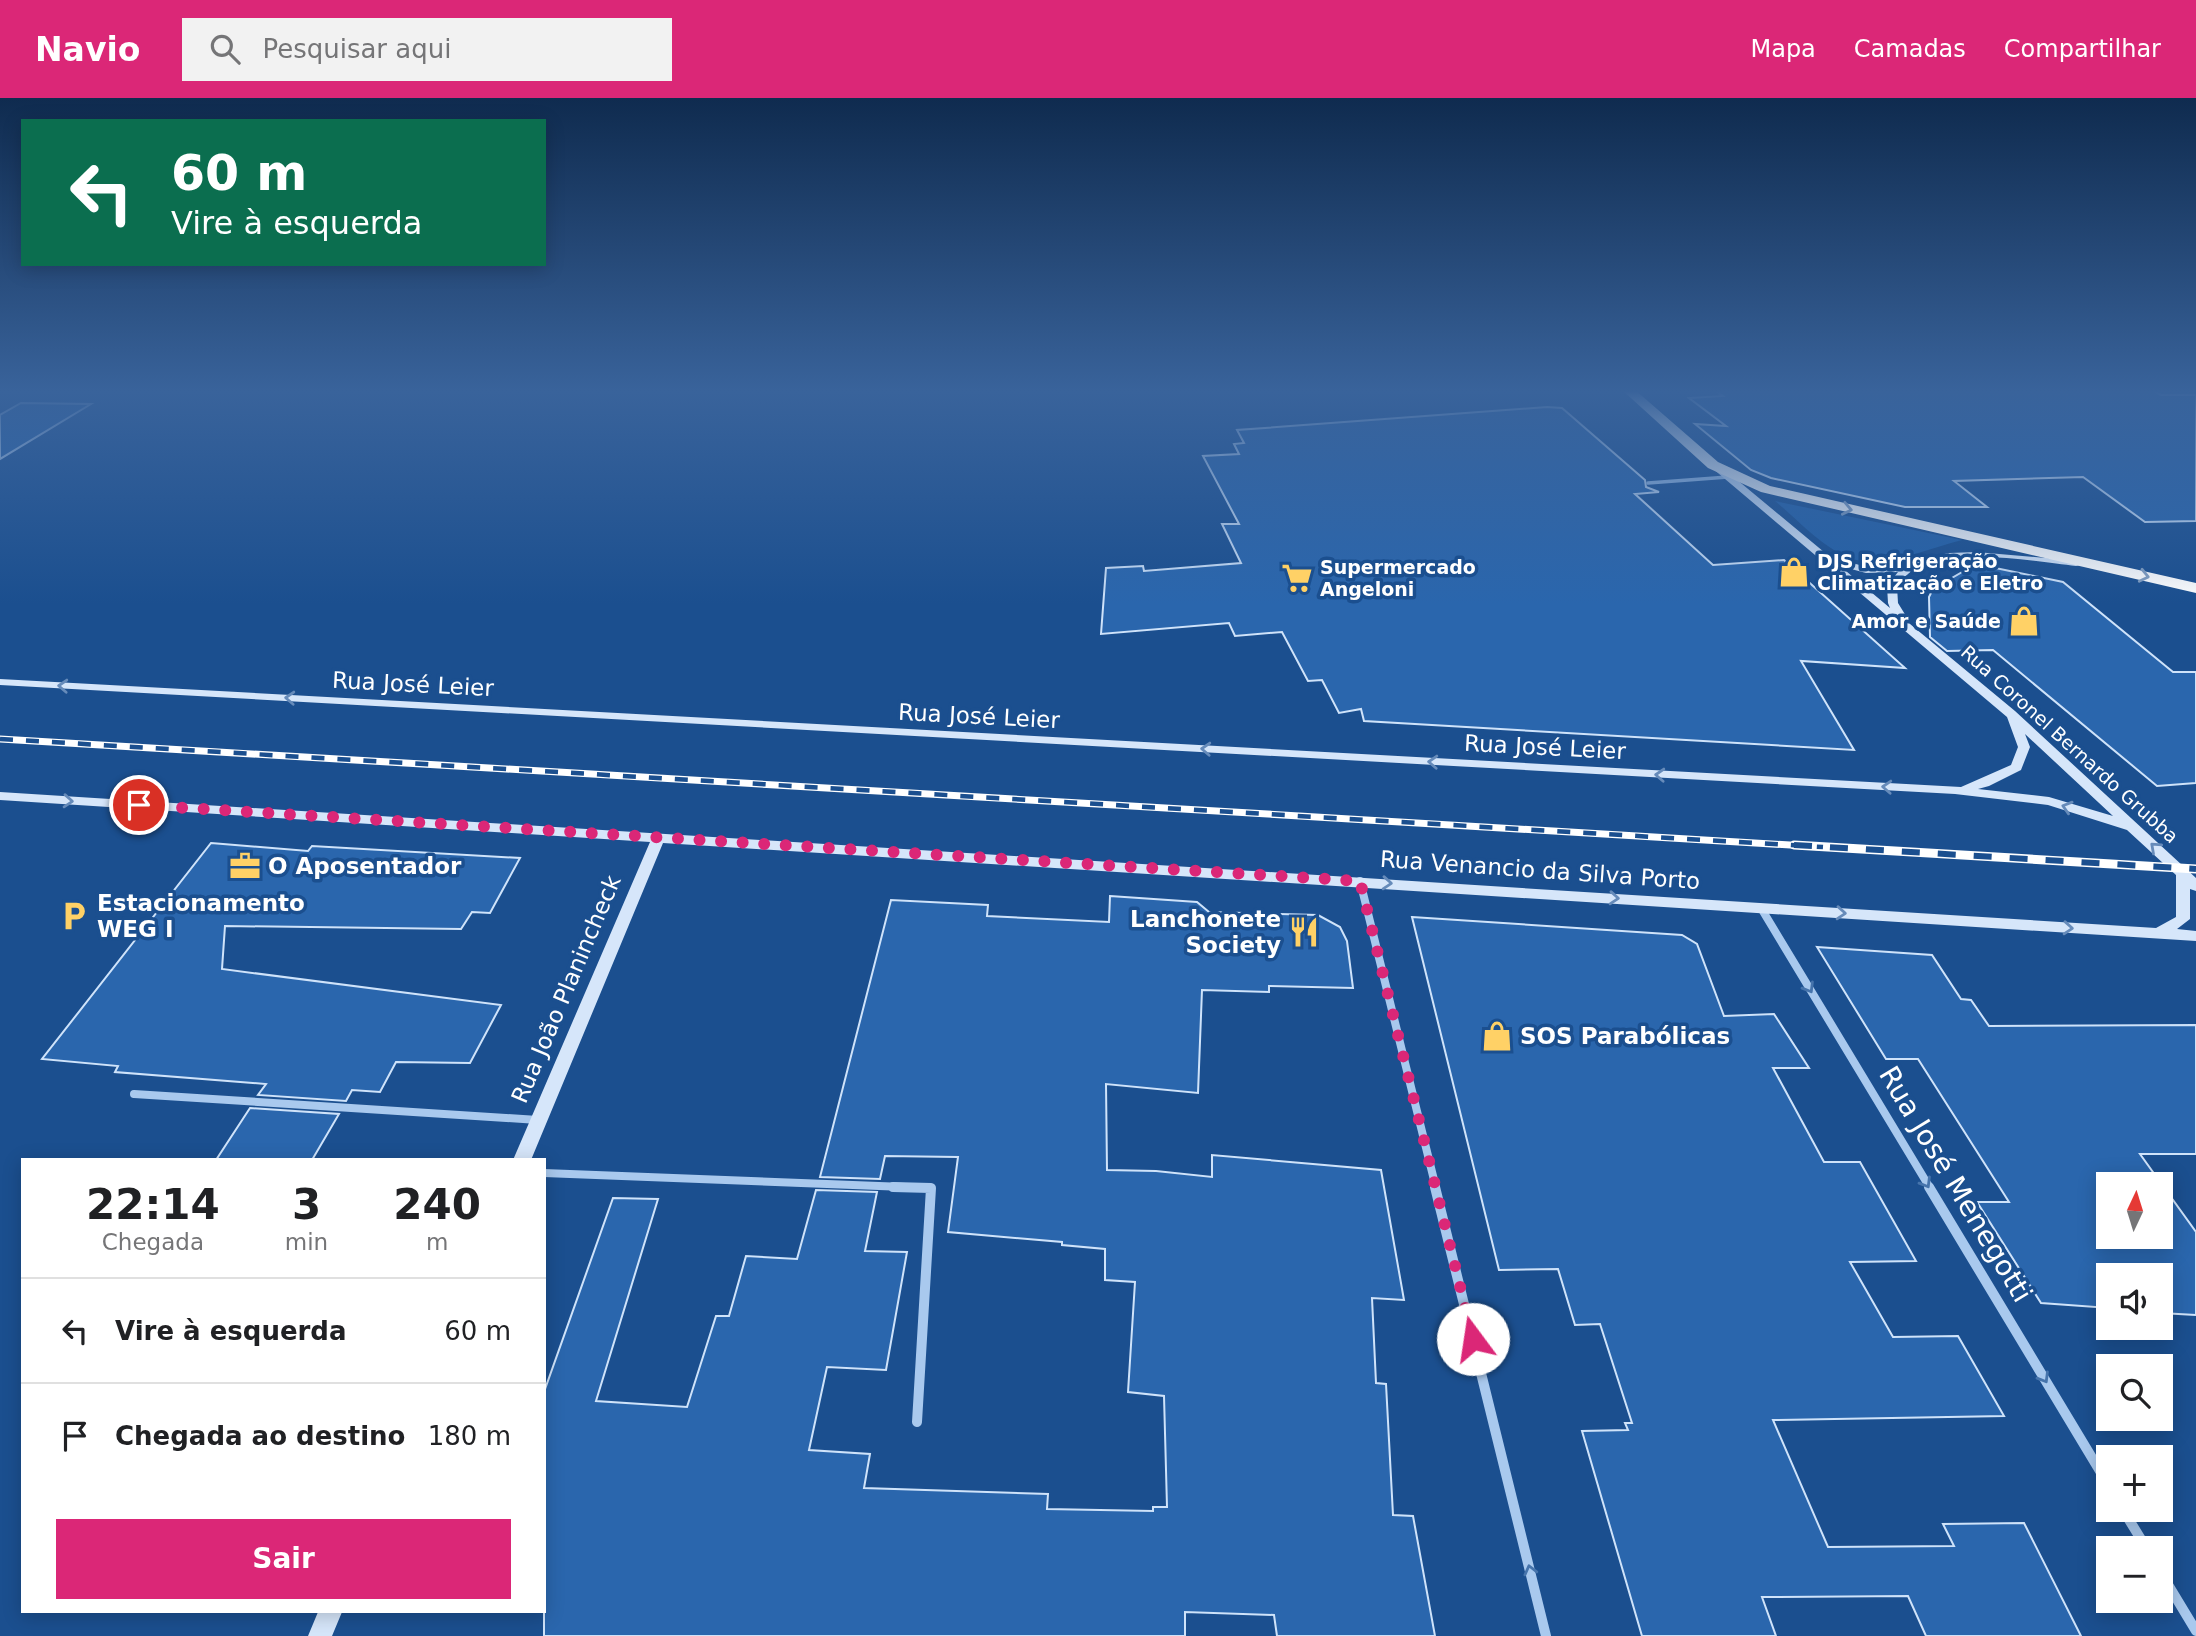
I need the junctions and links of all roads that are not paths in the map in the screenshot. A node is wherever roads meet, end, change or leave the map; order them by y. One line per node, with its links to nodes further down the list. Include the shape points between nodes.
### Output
1 (1709, 461): 2 (highway, Rua Coronel Bernardo Grubba)
2 (1713, 464): 3 (street, Rua Coronel Bernardo Grubba); 6 (highway, one-way to 6, via 1740,479 1797,498)
3 (1728, 477): 4 (lane); 5 (street, Rua Coronel Bernardo Grubba)
4 (1647, 483)
5 (1821, 556): 7 (street, via 1866,570); 9 (street, Rua Coronel Bernardo Grubba)
6 (2091, 564): 7 (street, via 1969,555 1946,556); 8 (highway, one-way to 8)
7 (1905, 569): 9 (street, via 1897,576 1891,595)
8 (2196, 588)
9 (1905, 623): 11 (street, Rua Coronel Bernardo Grubba)
10 (0, 682): 12 (street, Rua José Leier, one-way to 10)
11 (2011, 713): 12 (street, Rua José Leier, via 2024,747 2016,766 1984,783); 14 (street, Rua Coronel Bernardo Grubba)
12 (1955, 790): 14 (street, Rua José Leier, one-way to 12, via 2049,801)
13 (0, 796): 15 (street, Rua Venancio da Silva Porto, one-way to 15)
14 (2133, 827): 16 (street, Rua Coronel Bernardo Grubba, one-way to 14)
15 (659, 838): 17 (street, Rua Venancio da Silva Porto); 23 (street, Rua João Planincheck)
16 (2190, 877): 18 (street, Rua Coronel Bernardo Grubba); 20 (street, via 2183,919)
17 (1360, 881): 19 (street, Rua Venancio da Silva Porto, one-way to 19); 32 (street, one-way to 17)
18 (2196, 886)
19 (1761, 908): 20 (street, Rua Venancio da Silva Porto, one-way to 20); 27 (street, Rua José Menegotti, one-way to 27)
20 (2158, 934): 21 (street, Rua Venancio da Silva Porto)
21 (2196, 936)
22 (134, 1094): 23 (street)
23 (539, 1121): 24 (street, Rua João Planincheck)
24 (523, 1158)
25 (546, 1172): 26 (street, via 930,1188)
26 (917, 1422)
27 (2096, 1464)
28 (2173, 1593): 30 (street)
29 (330, 1613): 31 (street)
30 (2196, 1631)
31 (320, 1636)
32 (1546, 1636)

